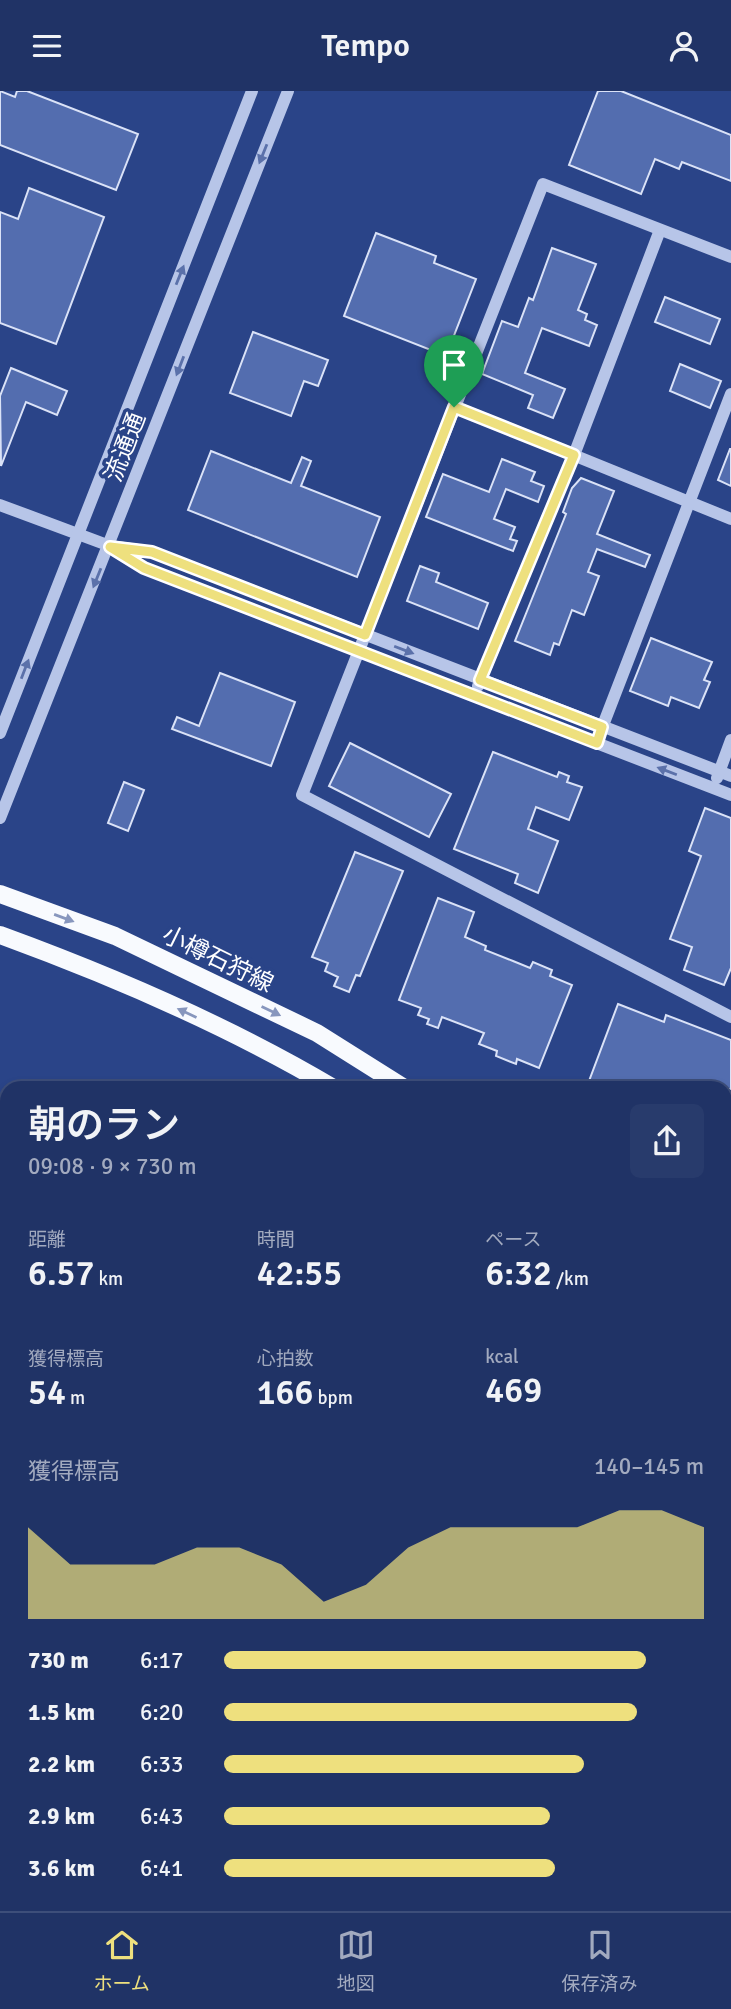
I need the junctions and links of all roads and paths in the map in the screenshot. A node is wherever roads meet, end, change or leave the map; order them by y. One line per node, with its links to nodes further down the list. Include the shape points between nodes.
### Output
1 (253, 91): 11 (street, 流通通, one-way to 1)
2 (288, 91): 12 (street, 流通通, one-way to 12)
3 (660, 230): 4 (street); 6 (street, via 543,184); 7 (street)
4 (731, 257)
5 (731, 394): 8 (street)
6 (454, 407): 7 (street); 13 (street)
7 (574, 455): 8 (street); 15 (street)
8 (689, 502): 10 (street); 17 (street)
9 (0, 505): 11 (street)
10 (731, 519)
11 (78, 535): 12 (street); 18 (street, 流通通, one-way to 11)
12 (110, 547): 13 (street, via 152,552); 14 (street, via 144,568); 24 (street, 流通通, one-way to 24)
13 (365, 635): 14 (street); 15 (street, one-way to 15)
14 (359, 651): 16 (street); 27 (street, via 302,796)
15 (480, 680): 16 (street); 17 (street)
16 (474, 696): 20 (street)
17 (602, 727): 20 (street); 21 (street)
18 (0, 733)
19 (731, 740): 21 (street)
20 (597, 743): 22 (street, one-way to 20)
21 (725, 774): 22 (street)
22 (714, 788): 23 (street)
23 (731, 795)
24 (0, 818)
25 (0, 894): 29 (main road, 小樽石狩線, one-way to 29, via 115,936 304,1027)
26 (0, 935): 28 (main road, one-way to 26, via 101,972)
27 (731, 1017)
28 (322, 1081)
29 (393, 1081)

